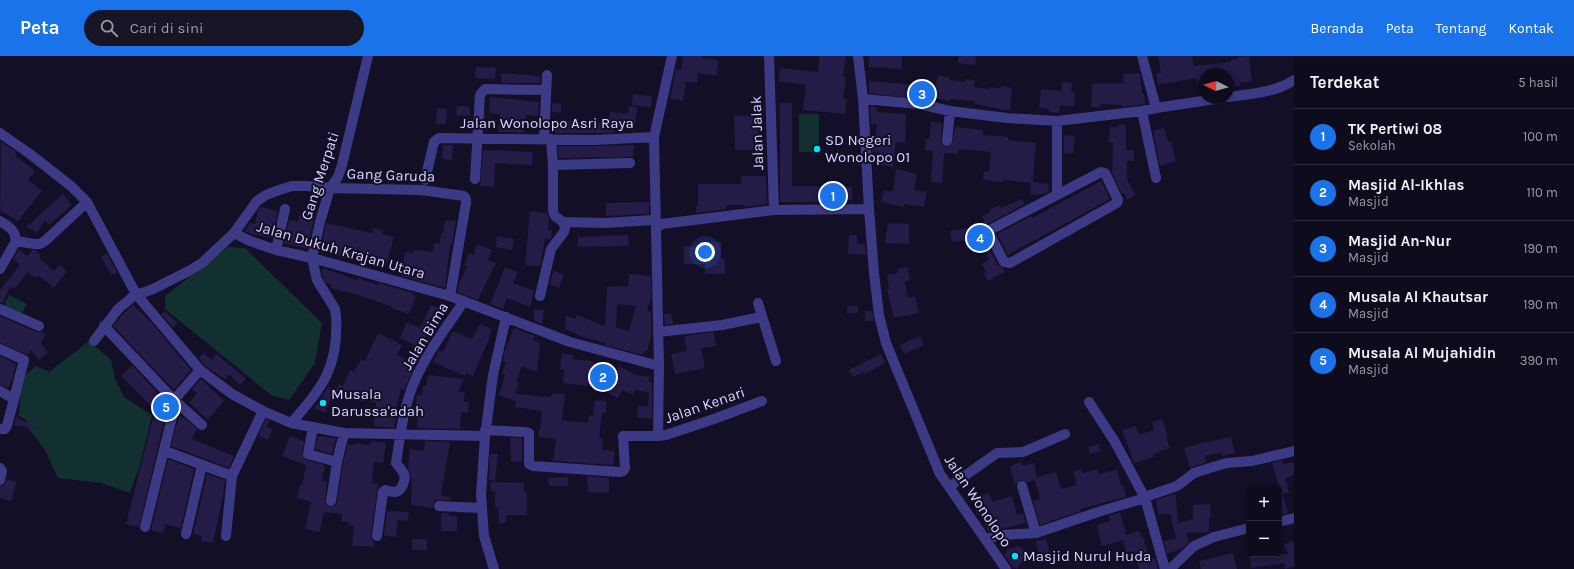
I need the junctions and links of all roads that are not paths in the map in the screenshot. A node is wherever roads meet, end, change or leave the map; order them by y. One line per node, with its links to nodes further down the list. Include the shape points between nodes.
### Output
1 (368, 56): 26 (street, Gang Merpati, via 342,165 338,177)
2 (672, 56): 18 (street, Jalan Kenari)
3 (769, 56): 31 (street, Jalan Jalak)
4 (858, 56): 10 (street, Jalan Wonolopo)
5 (1142, 56): 12 (street)
6 (547, 75): 8 (street)
7 (1294, 80): 9 (street, via 1272,90)
8 (546, 90): 17 (street, via 484,89 480,95); 19 (street)
9 (1234, 96)
10 (863, 99): 13 (street, via 919,104); 30 (street, Jalan Wonolopo)
11 (1198, 102): 12 (street)
12 (1156, 108): 14 (street)
13 (950, 111): 15 (street); 20 (street)
14 (1142, 112): 15 (street); 23 (street)
15 (1057, 121): 27 (street)
16 (0, 133): 28 (street, via 71,186)
17 (476, 137): 19 (street, Jalan Wonolopo Asri Raya); 24 (street); 25 (street, Jalan Wonolopo Asri Raya, via 439,138 434,142)
18 (654, 138): 19 (street, Jalan Wonolopo Asri Raya); 34 (street, Jalan Kenari)
19 (547, 139): 22 (street)
20 (947, 141)
21 (630, 163): 22 (street)
22 (552, 165): 33 (street, via 553,211)
23 (1156, 178)
24 (475, 179)
25 (425, 180)
26 (330, 188): 35 (street, Gang Garuda, via 292,186 266,195 257,201); 38 (street, Gang Merpati); 41 (street, Gang Garuda, via 399,189 464,196 466,204)
27 (1057, 195): 27 (street, via 1103,172 1118,200 1117,204 1056,238 1010,263 1004,262 989,231)
28 (87, 202): 36 (street, via 40,244); 40 (street)
29 (285, 209): 37 (street)
30 (869, 209): 31 (street); 79 (street, Jalan Wonolopo, via 879,315 888,349 935,464)
31 (774, 210): 34 (street)
32 (0, 221): 36 (street, via 12,229)
33 (563, 222): 34 (street, via 653,220); 42 (street, via 564,232 552,249)
34 (656, 225): 50 (street, Jalan Kenari)
35 (234, 233): 37 (street, Jalan Dukuh Krajan Utara); 40 (street, Jalan Dukuh Krajan Utara, via 214,253 187,272 153,290)
36 (16, 241): 39 (street)
37 (276, 250): 38 (street, Jalan Dukuh Krajan Utara)
38 (312, 258): 41 (street, Jalan Dukuh Krajan Utara); 62 (street, via 317,280 335,309 333,358 326,380)
39 (0, 269)
40 (136, 294): 49 (street, Jalan Dukuh Krajan Utara); 55 (street)
41 (450, 296): 43 (street, Jalan Dukuh Krajan Utara)
42 (540, 296)
43 (464, 301): 46 (street, Jalan Dukuh Krajan Utara); 67 (street, Jalan Bima, via 429,353 416,378)
44 (758, 303): 47 (street)
45 (0, 309): 48 (street)
46 (506, 317): 54 (street, Jalan Dukuh Krajan Utara, via 570,342); 68 (street, via 493,376)
47 (762, 317): 50 (street, via 722,325); 53 (street)
48 (39, 326)
49 (104, 326): 51 (street, Jalan Dukuh Krajan Utara); 58 (street)
50 (658, 332): 54 (street, Jalan Kenari)
51 (94, 340)
52 (0, 349): 57 (street, via 24,360)
53 (776, 361)
54 (659, 366): 70 (street, Jalan Kenari)
55 (200, 370): 58 (street); 61 (street, via 232,394)
56 (0, 391): 57 (street)
57 (14, 399): 65 (street, via 7,426)
58 (174, 400): 63 (street); 71 (street)
59 (762, 401): 70 (street, Jalan Kenari)
60 (1089, 402): 80 (street, via 1115,442)
61 (263, 411): 62 (street); 76 (street)
62 (290, 423): 64 (street)
63 (202, 425)
64 (313, 427): 66 (street); 73 (street, via 308,454)
65 (0, 429)
66 (344, 433): 67 (street); 73 (street)
67 (400, 433): 68 (street); 91 (street, Jalan Bima, via 396,464 405,478 398,491 383,492)
68 (485, 433): 70 (street, Jalan Kenari, via 529,433 529,464 533,466 620,472 625,468 623,436); 83 (street)
69 (1065, 434): 79 (street, via 1023,452 997,453)
70 (658, 436)
71 (165, 450): 74 (street); 86 (street)
72 (1294, 451): 80 (street, via 1213,467 1194,473 1177,486)
73 (337, 462): 81 (street)
74 (202, 465): 76 (street); 89 (street)
75 (1, 469): 77 (street)
76 (232, 476): 90 (street)
77 (0, 480)
78 (1022, 486): 88 (street)
79 (949, 487): 92 (street, Jalan Wonolopo)
80 (1145, 498): 88 (street); 95 (street)
81 (331, 501)
82 (439, 506): 83 (street)
83 (481, 508): 93 (street, via 484,536)
84 (1294, 518): 85 (street)
85 (1282, 521)
86 (145, 527)
87 (1246, 529): 96 (street, via 1214,537 1194,546)
88 (1036, 533): 92 (street, via 1001,535)
89 (186, 534)
90 (226, 536)
91 (377, 536)
92 (987, 540): 94 (street, Jalan Wonolopo)
93 (494, 569)
94 (1006, 569)
95 (1165, 569)
96 (1170, 569)

